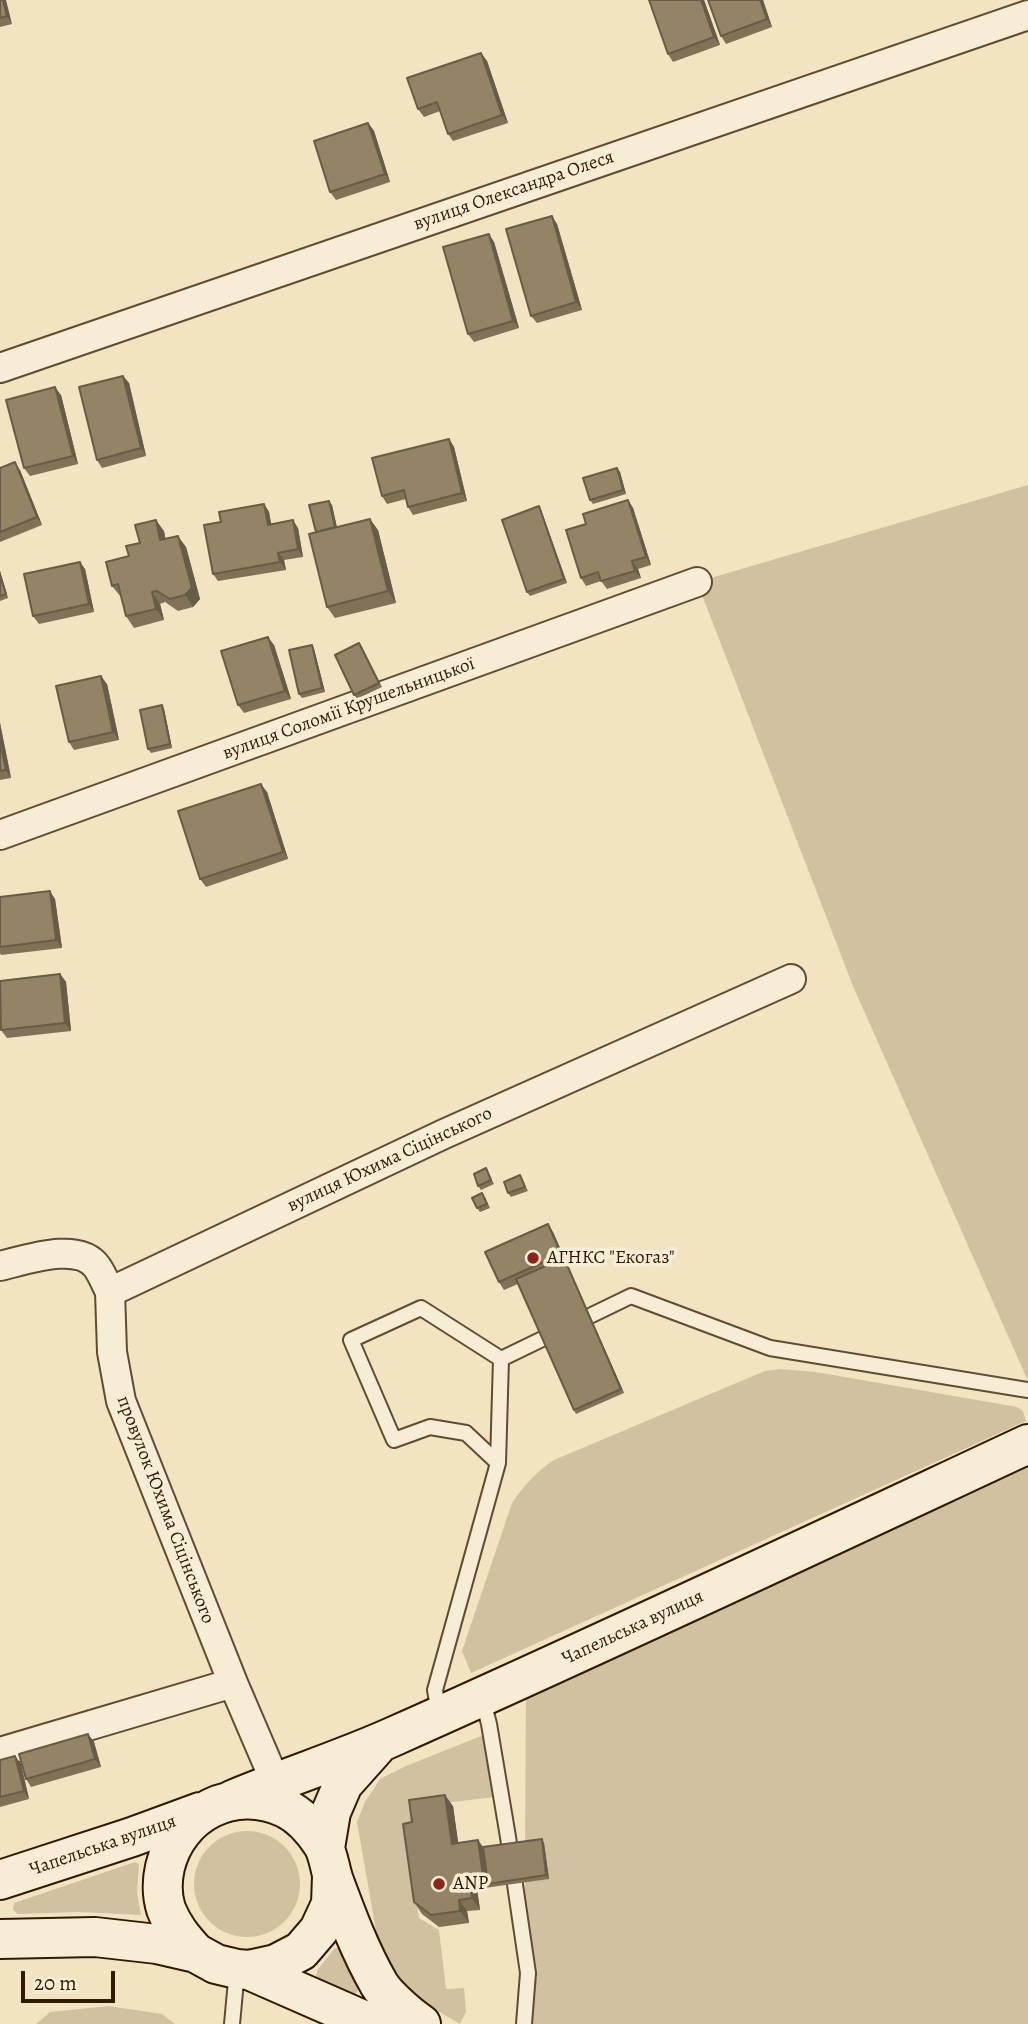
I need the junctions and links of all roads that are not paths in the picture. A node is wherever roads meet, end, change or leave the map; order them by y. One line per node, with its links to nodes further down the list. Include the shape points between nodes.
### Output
1 (1028, 15): 2 (street, вулиця Олександра Олеся)
2 (0, 368)
3 (697, 582): 4 (street, вулиця Соломії Крушельницької)
4 (0, 835)
5 (791, 979): 7 (street, вулиця Юхима Сіцінського, via 444,1134)
6 (0, 1266): 7 (street, via 77,1254 97,1266)
7 (110, 1292): 12 (street, провулок Юхима Сіцінського, via 112,1352 121,1401)
8 (500, 1359): 9 (lane, via 631,1296 770,1348); 11 (lane); 11 (lane, via 421,1308 351,1340 394,1440 430,1427 466,1433)
9 (1028, 1390)
10 (1028, 1444): 13 (main road, Чапельська вулиця)
11 (498, 1463): 14 (lane, via 435,1690)
12 (233, 1684): 16 (street); 17 (street, провулок Юхима Сіцінського)
13 (482, 1696): 14 (main road, Чапельська вулиця); 27 (lane, via 528,1973)
14 (439, 1716): 15 (main road, Чапельська вулиця)
15 (379, 1743): 17 (main road, Чапельська вулиця); 19 (main road, via 343,1784 331,1812)
16 (0, 1752)
17 (275, 1782): 18 (main road, Чапельська вулиця)
18 (219, 1805): 19 (main road, via 260,1800 286,1809 309,1825); 20 (main road, Чапельська вулиця); 22 (main road, via 184,1828 169,1852 162,1879 165,1907 177,1932)
19 (328, 1862): 23 (main road, via 331,1904 320,1930 301,1951 276,1964); 26 (main road, via 380,1987)
20 (0, 1880)
21 (0, 1939): 22 (main road, via 95,1937)
22 (196, 1953): 23 (main road, via 216,1964)
23 (243, 1969): 24 (lane); 25 (main road)
24 (232, 2024)
25 (372, 2024)
26 (421, 2024)
27 (524, 2024)

